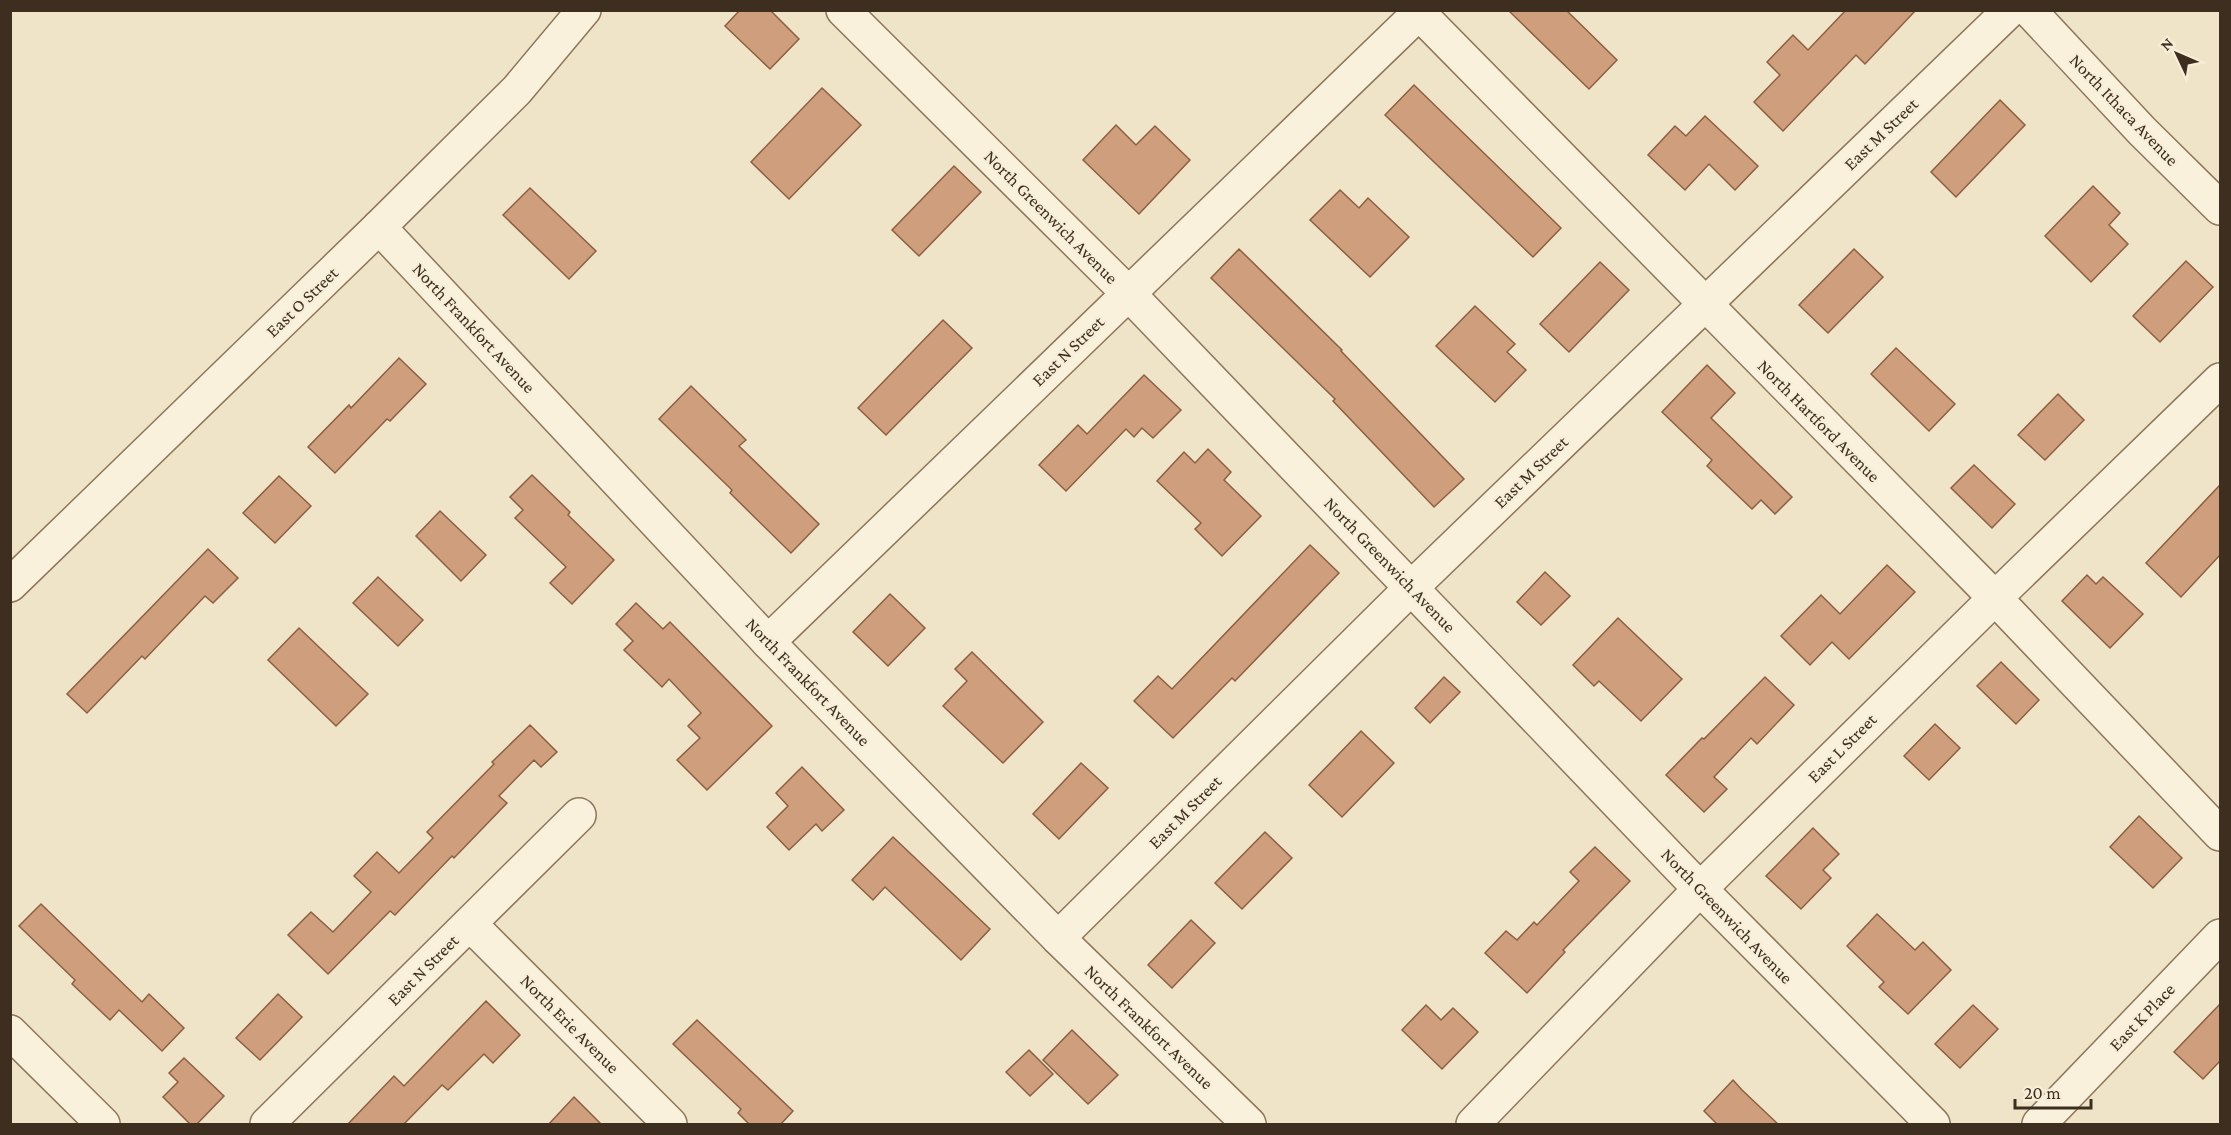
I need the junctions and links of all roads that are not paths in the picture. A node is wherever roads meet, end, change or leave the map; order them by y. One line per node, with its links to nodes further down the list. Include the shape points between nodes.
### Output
1 (584, 10): 7 (street, East O Street, via 516,90)
2 (843, 10): 8 (street, North Greenwich Avenue)
3 (2010, 10): 9 (street, East M Street)
4 (2029, 10): 6 (street, North Ithaca Avenue)
5 (1419, 12): 8 (street, East N Street); 9 (street, North Hartford Avenue)
6 (2220, 208)
7 (380, 227): 11 (street, East O Street); 14 (street, North Frankfort Avenue)
8 (1128, 293): 12 (street, North Greenwich Avenue); 14 (street, East N Street)
9 (1704, 305): 12 (street, East M Street); 13 (street, North Hartford Avenue)
10 (2220, 380): 13 (street, East L Street)
11 (10, 585)
12 (1412, 587): 17 (street, North Greenwich Avenue); 20 (street, East M Street)
13 (1995, 598): 16 (street, North Hartford Avenue); 17 (street, East L Street)
14 (768, 642): 20 (street, North Frankfort Avenue)
15 (579, 815): 18 (street, East N Street)
16 (2220, 834)
17 (1700, 889): 26 (street, East L Street); 27 (street, North Greenwich Avenue)
18 (470, 924): 23 (street, East N Street); 24 (street, North Erie Avenue)
19 (2220, 936): 28 (street, East K Place)
20 (1058, 938): 25 (street, North Frankfort Avenue)
21 (10, 1032): 22 (street)
22 (103, 1125)
23 (267, 1125)
24 (670, 1125)
25 (1249, 1125)
26 (1473, 1125)
27 (1933, 1125)
28 (2039, 1125)

